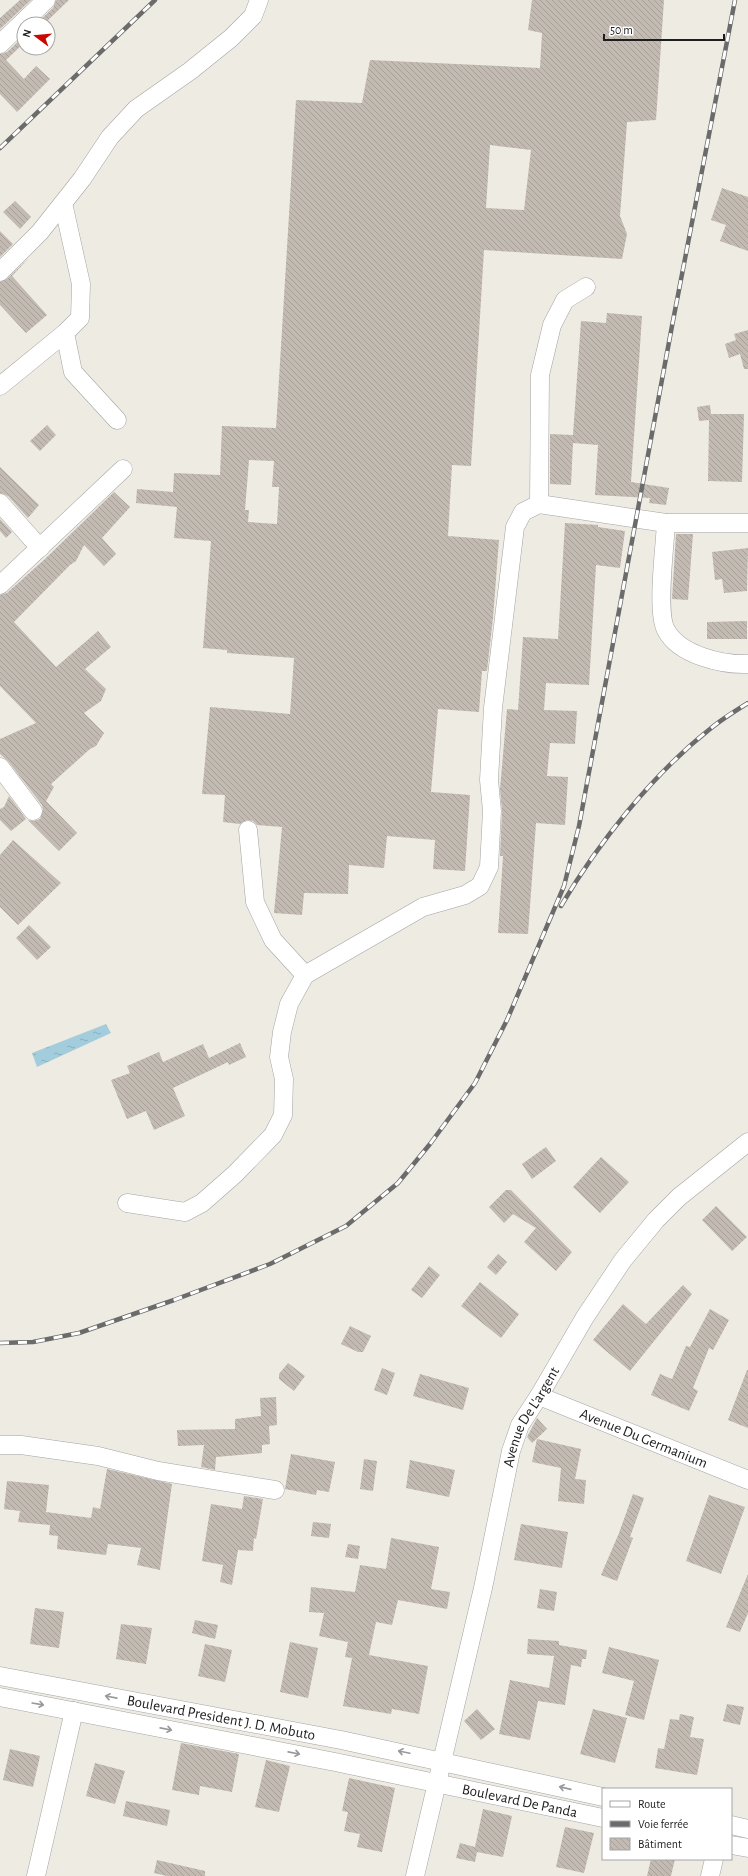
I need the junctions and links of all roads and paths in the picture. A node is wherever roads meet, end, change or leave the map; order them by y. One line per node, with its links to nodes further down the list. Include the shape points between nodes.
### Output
1 (46, 0): 3 (street)
2 (258, 0): 4 (street, via 253,16 232,38 136,109 110,137)
3 (0, 44)
4 (64, 204): 5 (street); 7 (street, via 81,284 80,318)
5 (0, 272)
6 (586, 287): 12 (street, via 565,300 552,325 540,375)
7 (65, 333): 8 (street); 9 (street, via 73,372)
8 (0, 386)
9 (117, 420)
10 (123, 469): 15 (street)
11 (0, 503): 15 (street)
12 (539, 504): 13 (street); 21 (street, via 523,512 515,527 493,708 489,780 492,811 490,860 483,880 480,886 465,894 423,907)
13 (666, 523): 14 (street); 17 (street, via 661,604 666,630 681,646 708,659)
14 (748, 523)
15 (40, 548): 16 (street)
16 (0, 585)
17 (748, 664)
18 (0, 767): 19 (street)
19 (33, 811)
20 (248, 830): 21 (street, via 255,902 273,940)
21 (305, 975): 23 (street, via 289,1004 282,1032 280,1057 284,1079 283,1115 273,1135 202,1203 185,1212)
22 (746, 1146): 24 (street, Avenue De L'argent, via 679,1197 656,1220 623,1260 585,1317)
23 (128, 1203)
24 (539, 1396): 26 (street, Avenue Du Germanium); 31 (street, Avenue De L'argent, via 520,1426 511,1451 483,1588)
25 (0, 1445): 27 (street, via 21,1445 98,1456 158,1471)
26 (748, 1480)
27 (275, 1490)
28 (0, 1676): 31 (street, Boulevard President J. D. Mobuto, one-way to 28)
29 (0, 1697): 30 (street, Boulevard President J. D. Mobuto, one-way to 30)
30 (74, 1711): 32 (street, Boulevard President J. D. Mobuto, one-way to 32); 40 (street)
31 (442, 1760): 32 (street, Avenue De L'argent); 33 (street, Boulevard De Panda, one-way to 31)
32 (437, 1782): 34 (street, Boulevard De Panda); 41 (street, Avenue De L'argent)
33 (602, 1797)
34 (602, 1818)
35 (732, 1825): 36 (street)
36 (748, 1829)
37 (732, 1845): 38 (street)
38 (748, 1848)
39 (714, 1860): 42 (street)
40 (36, 1876)
41 (415, 1876)
42 (710, 1876)

